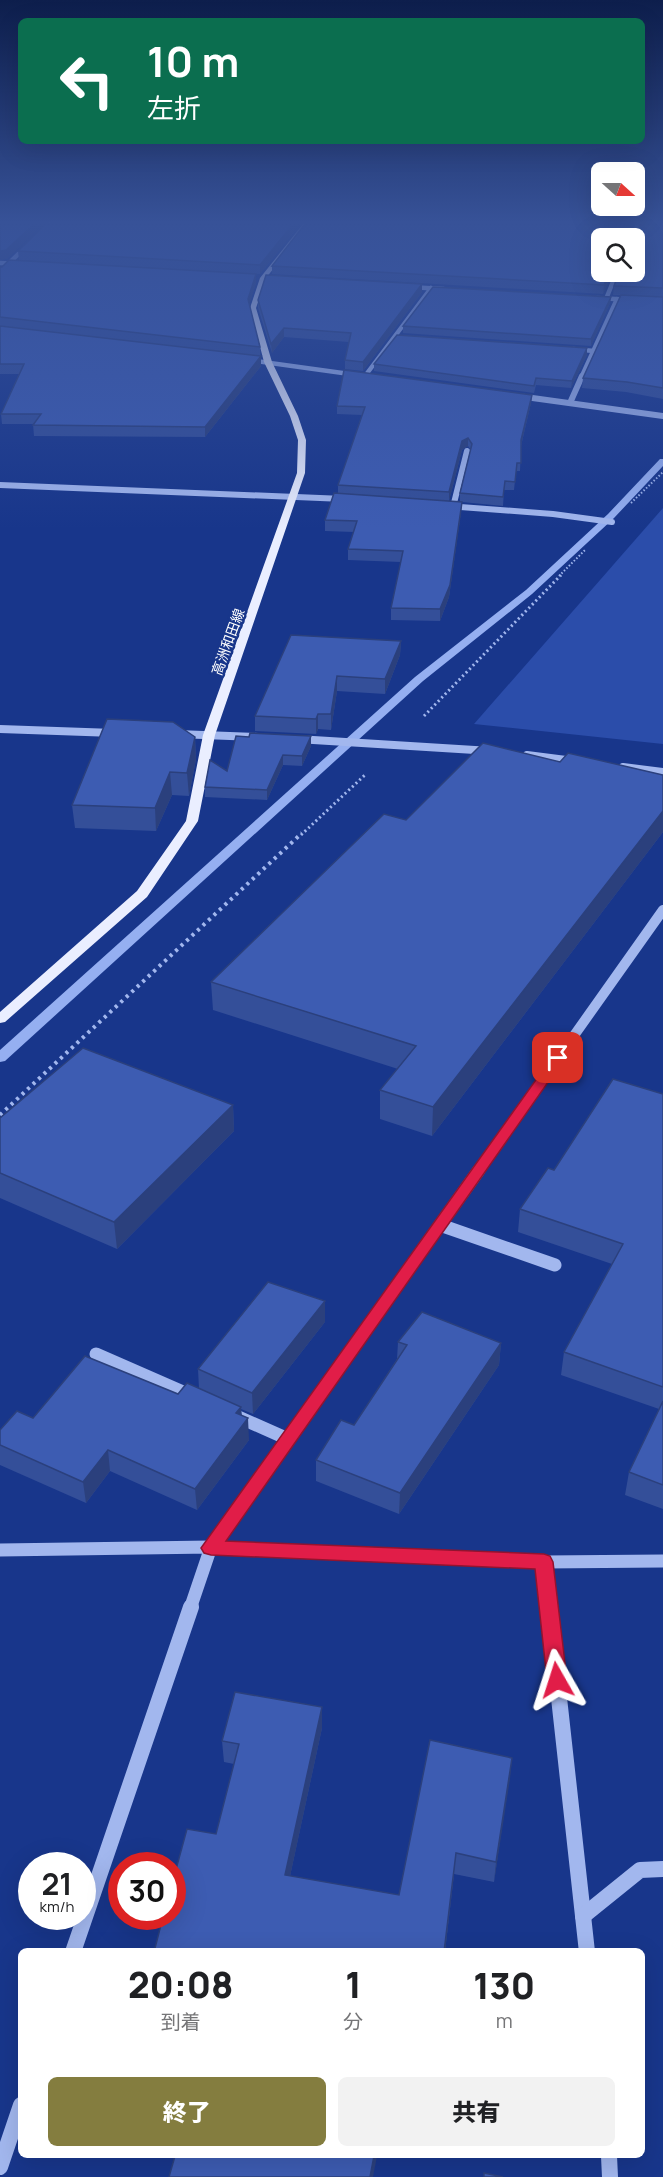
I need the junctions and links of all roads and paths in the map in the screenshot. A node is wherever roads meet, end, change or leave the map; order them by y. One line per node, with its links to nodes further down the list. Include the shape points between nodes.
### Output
1 (258, 326): 9 (main road, 高洲和田線)
2 (403, 326): 4 (street)
3 (605, 326): 7 (street)
4 (394, 337): 5 (street); 10 (street)
5 (406, 338)
6 (570, 349): 7 (street)
7 (594, 351): 13 (street)
8 (236, 358): 9 (street)
9 (268, 362): 10 (street); 18 (main road, 高洲和田線, via 302,440 301,473)
10 (365, 376): 11 (street)
11 (376, 377)
12 (513, 396): 13 (street)
13 (570, 404): 14 (street)
14 (663, 416)
15 (467, 451): 21 (street)
16 (663, 472): 22 (path)
17 (0, 485): 18 (street)
18 (295, 495): 19 (street); 26 (main road, 高洲和田線)
19 (352, 499)
20 (442, 506): 21 (street)
21 (453, 507): 22 (street)
22 (612, 522): 29 (path)
23 (0, 729): 24 (street)
24 (129, 733)
25 (163, 734): 26 (street)
26 (209, 735): 27 (street); 36 (main road, 高洲和田線, via 192,821 142,894)
27 (268, 738)
28 (291, 739): 29 (street)
29 (398, 744): 30 (street); 37 (path)
30 (500, 752)
31 (512, 753): 32 (street)
32 (582, 762)
33 (616, 766): 34 (street)
34 (663, 772)
35 (663, 910): 38 (street)
36 (0, 1019)
37 (0, 1115)
38 (440, 1225): 39 (street); 43 (street)
39 (555, 1265)
40 (96, 1354): 41 (street)
41 (203, 1401)
42 (224, 1411): 43 (street)
43 (288, 1439): 44 (street)
44 (211, 1548): 45 (street); 47 (street); 50 (street)
45 (0, 1550)
46 (663, 1561): 47 (street)
47 (544, 1562): 49 (street)
48 (663, 1869): 49 (street, via 640,1870)
49 (583, 1916): 51 (street)
50 (74, 1948)
51 (586, 1948)
52 (18, 2114): 54 (street)
53 (609, 2158): 55 (street)
54 (0, 2167)
55 (610, 2177)

